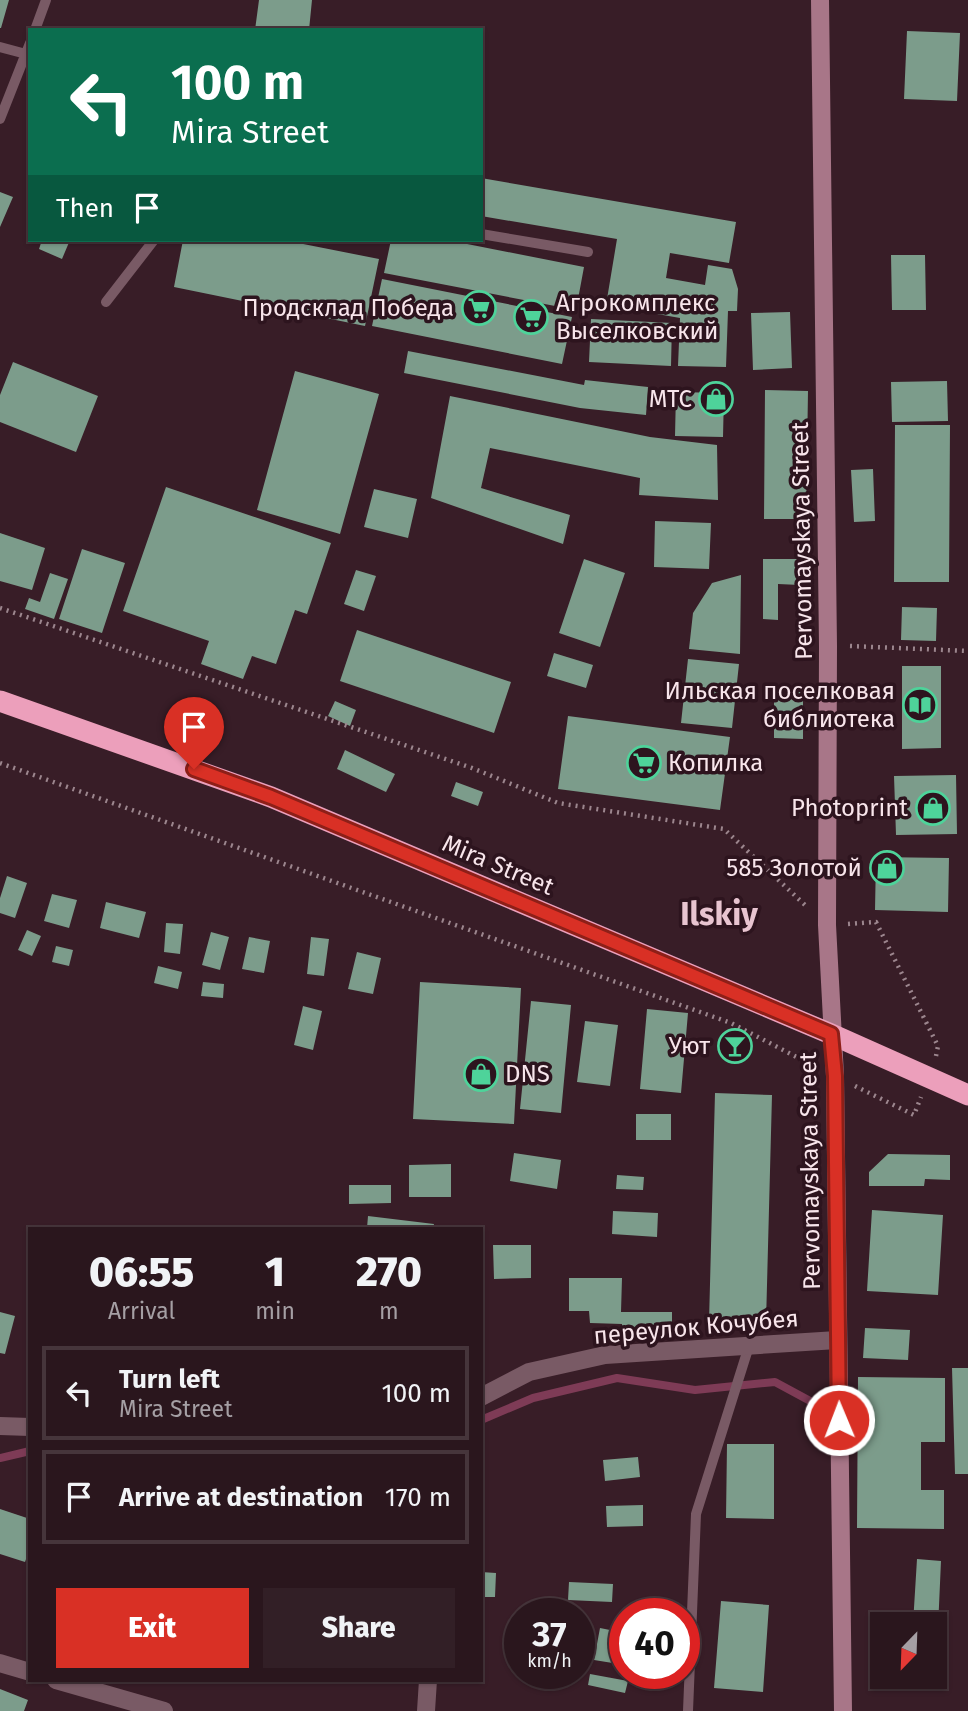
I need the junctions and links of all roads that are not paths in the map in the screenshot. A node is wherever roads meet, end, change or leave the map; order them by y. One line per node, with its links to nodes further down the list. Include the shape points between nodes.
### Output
1 (47, 0): 3 (lane)
2 (820, 0): 12 (street, Pervomayskaya Street)
3 (36, 28)
4 (0, 47): 5 (lane)
5 (28, 49): 6 (lane)
6 (0, 119)
7 (483, 234): 9 (lane)
8 (152, 242): 10 (lane)
9 (588, 252)
10 (106, 302)
11 (0, 701): 12 (highway, Mira Street, via 271,797)
12 (831, 1034): 13 (highway, Mira Street); 14 (street, Pervomayskaya Street)
13 (968, 1095)
14 (837, 1340): 15 (street, переулок Кочубея); 26 (street, Pervomayskaya Street)
15 (749, 1346): 16 (street, переулок Кочубея, via 605,1355 529,1372); 25 (lane, via 696,1514)
16 (483, 1396)
17 (0, 1426): 18 (street)
18 (28, 1427)
19 (0, 1663): 20 (street)
20 (28, 1671)
21 (63, 1682): 23 (street)
22 (428, 1682): 24 (street)
23 (164, 1711)
24 (426, 1711)
25 (688, 1711)
26 (843, 1711)

